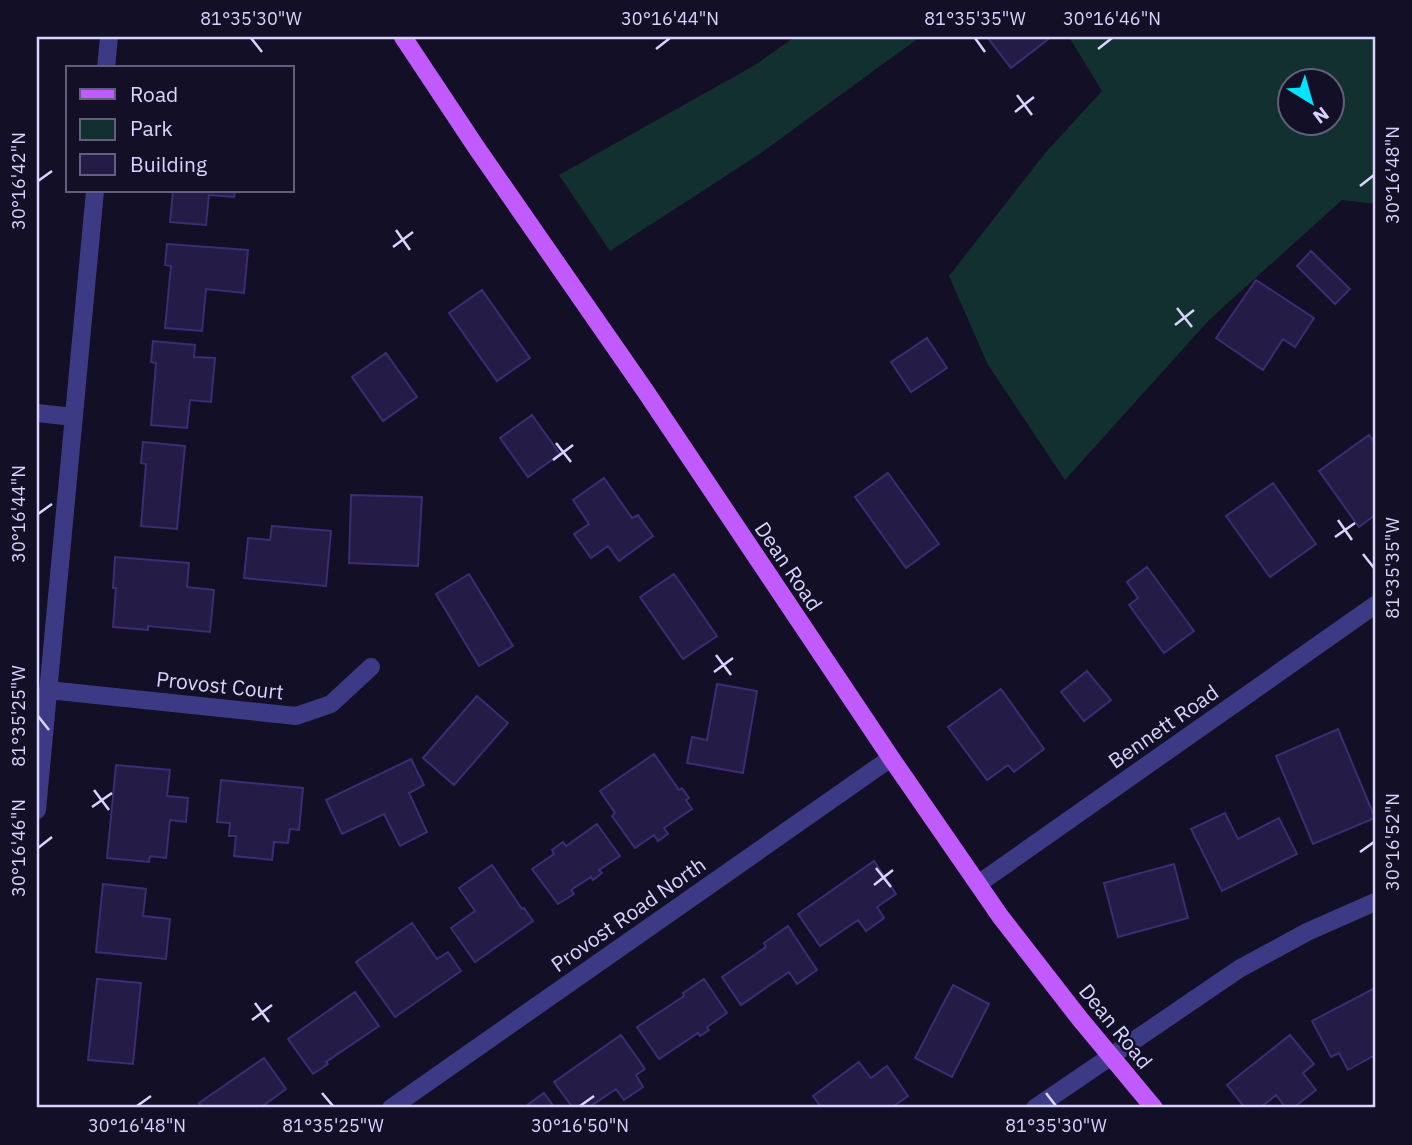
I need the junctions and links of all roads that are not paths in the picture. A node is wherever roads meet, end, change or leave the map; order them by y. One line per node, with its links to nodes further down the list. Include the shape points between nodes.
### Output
1 (109, 37): 3 (street)
2 (402, 37): 10 (main road, Dean Road)
3 (106, 66)
4 (95, 192): 6 (street)
5 (37, 413): 6 (street)
6 (74, 418): 9 (street)
7 (1375, 605): 12 (street, Bennett Road)
8 (371, 667): 9 (street, Provost Court, via 331,705 296,716)
9 (48, 690): 11 (street)
10 (891, 758): 12 (main road, Dean Road); 15 (street, Provost Road North)
11 (37, 810)
12 (978, 884): 14 (main road, Dean Road)
13 (1375, 902): 14 (street, via 1239,969)
14 (1112, 1057): 16 (street); 17 (main road, Dean Road)
15 (391, 1108)
16 (1035, 1108)
17 (1154, 1108)

